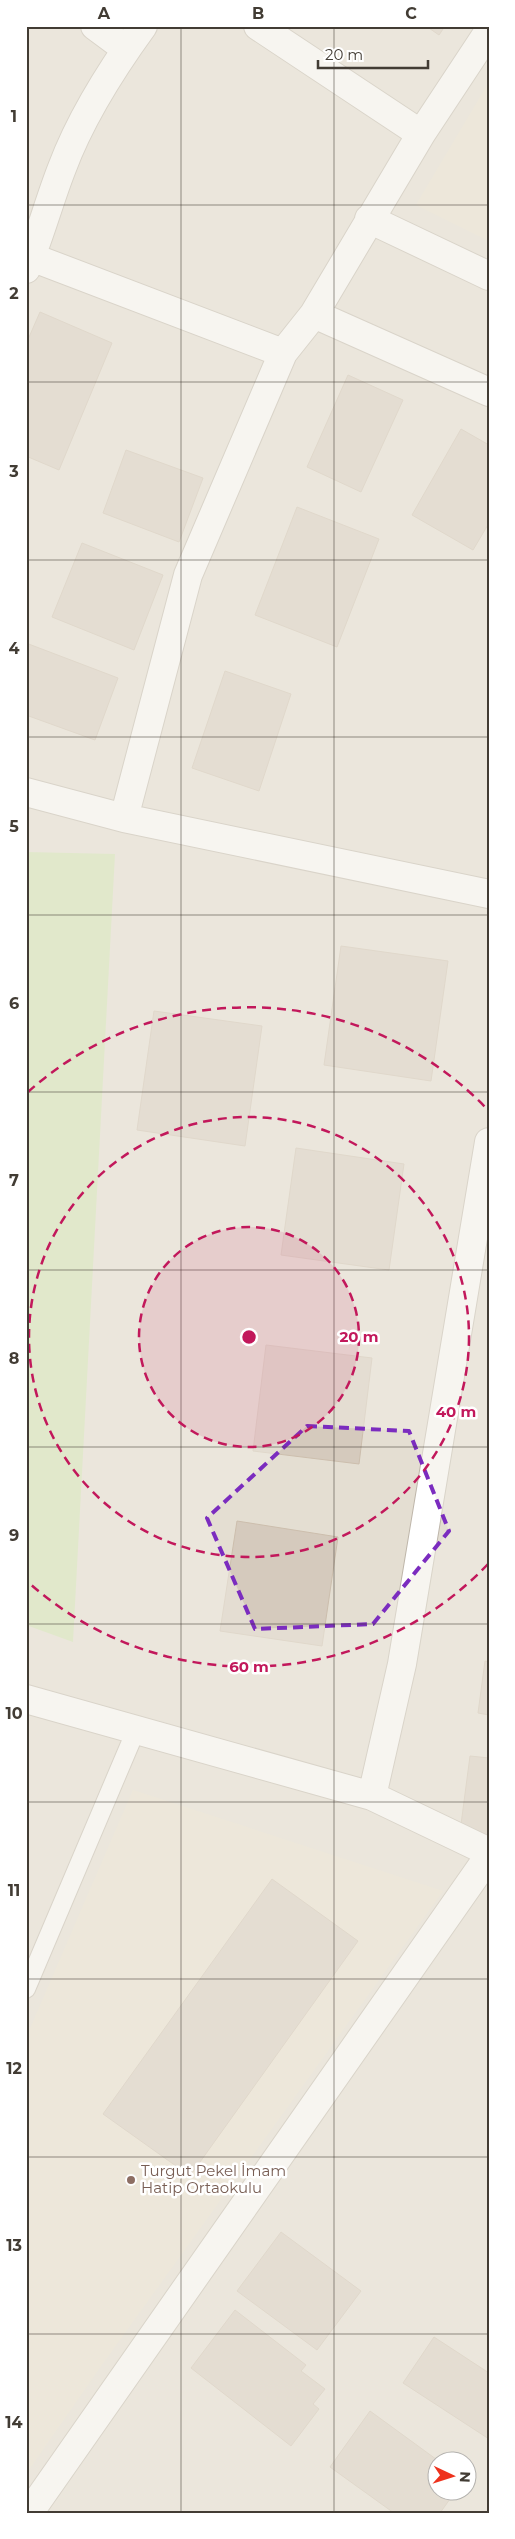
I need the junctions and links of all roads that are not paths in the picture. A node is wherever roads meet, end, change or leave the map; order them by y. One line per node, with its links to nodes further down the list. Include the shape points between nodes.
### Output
1 (95, 26): 5 (street)
2 (143, 26): 5 (street)
3 (258, 26): 6 (street)
4 (489, 31): 6 (street)
5 (126, 49): 8 (street, via 98,92 62,166)
6 (421, 134): 7 (street)
7 (369, 219): 9 (street); 10 (street)
8 (29, 263): 11 (street)
9 (489, 276)
10 (314, 314): 11 (street); 12 (street)
11 (284, 353): 14 (street, via 188,575)
12 (489, 392)
13 (26, 792): 14 (street)
14 (124, 818): 15 (street)
15 (489, 894)
16 (489, 1142): 17 (street)
17 (483, 1203): 20 (street, via 402,1664)
18 (26, 1699): 19 (street)
19 (136, 1730): 20 (street); 22 (lane)
20 (372, 1796): 21 (street)
21 (489, 1854): 23 (street)
22 (26, 1989)
23 (30, 2513)

